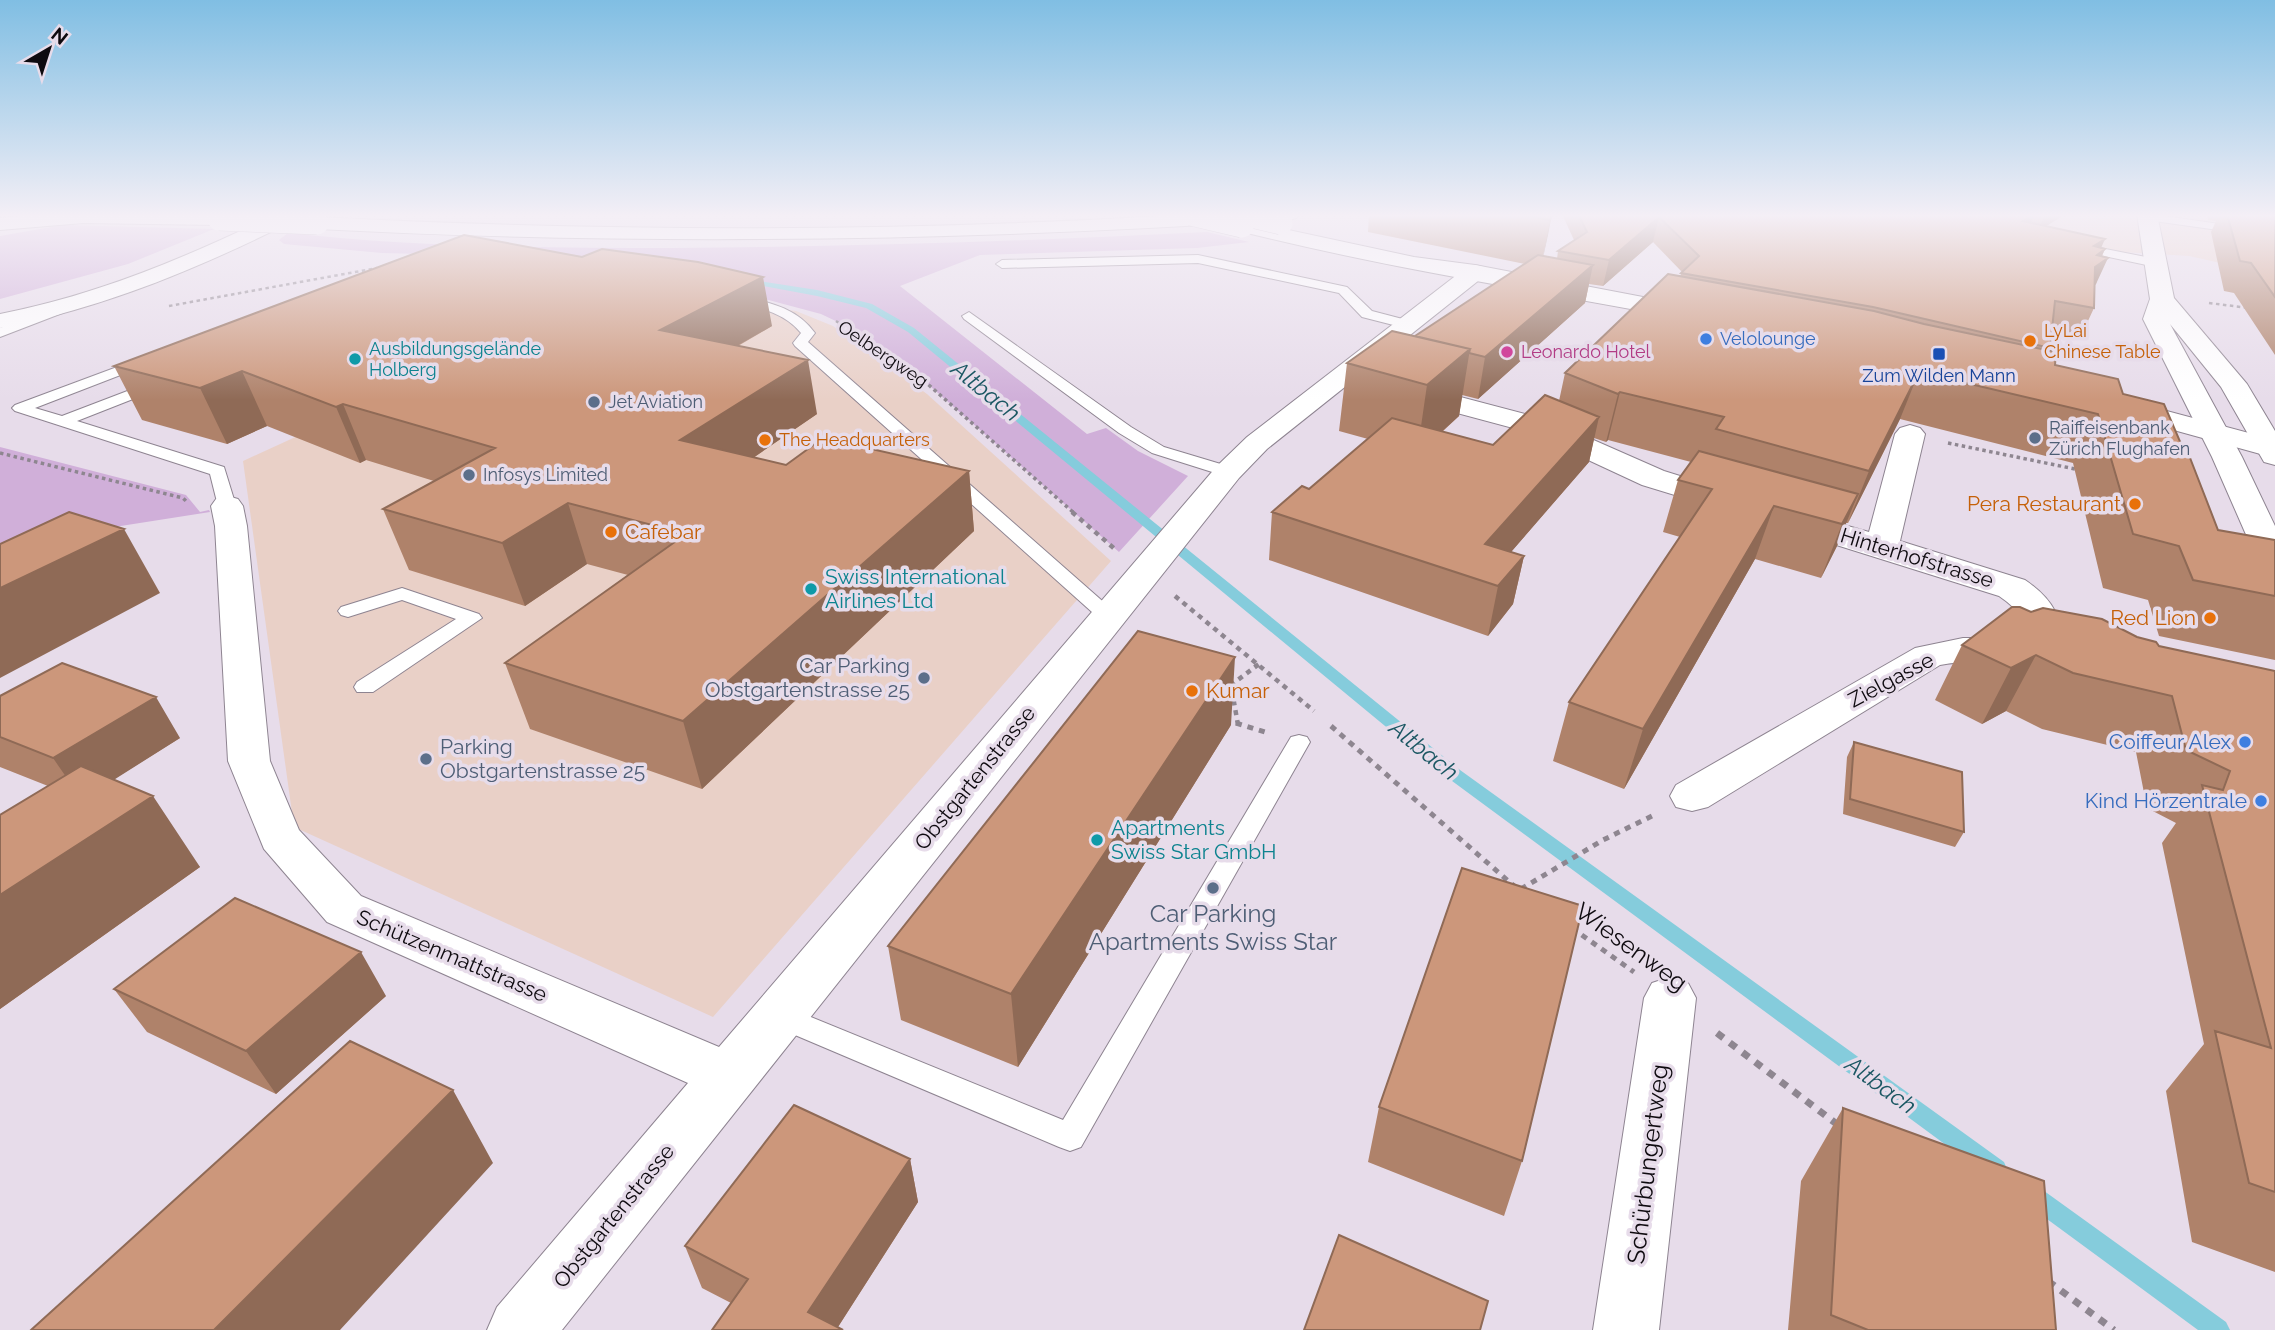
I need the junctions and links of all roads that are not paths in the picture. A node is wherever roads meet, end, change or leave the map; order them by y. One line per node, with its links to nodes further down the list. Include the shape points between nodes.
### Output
1 (129, 276): 10 (main road)
2 (161, 276): 9 (main road)
3 (1278, 276): 14 (lane, via 1343,290 1367,314)
4 (1470, 276): 14 (main road, Obstgartenstrasse)
5 (1496, 276): 12 (main road)
6 (2158, 276): 8 (main road)
7 (735, 299): 29 (lane, via 775,309 801,324 808,334 800,343)
8 (2162, 299): 20 (main road, via 2155,319); 23 (main road, via 2229,379)
9 (62, 308): 13 (main road); 15 (lane)
10 (0, 311)
11 (969, 316): 24 (lane, via 1158,450)
12 (1718, 318)
13 (0, 321)
14 (1409, 325): 17 (main road, Obstgartenstrasse)
15 (0, 333)
16 (161, 355): 21 (lane, via 24,409)
17 (1345, 375): 24 (main road, Obstgartenstrasse, via 1257,443); 26 (main road, Hinterhofstrasse, via 1538,426 1653,478)
18 (165, 382): 21 (lane)
19 (2103, 394): 20 (main road)
20 (2207, 420): 23 (main road); 27 (main road)
21 (63, 421): 25 (lane, via 218,471)
22 (1910, 434): 26 (main road)
23 (2270, 441)
24 (1228, 472): 29 (main road, Obstgartenstrasse)
25 (229, 516): 37 (main road, Schützenmattstrasse, via 249,761 280,838 344,909)
26 (1882, 546): 30 (main road, Hinterhofstrasse, via 1978,576 2030,600 2040,610)
27 (2275, 562)
28 (348, 611): 32 (lane, via 402,594 472,618)
29 (1109, 617): 36 (main road, Obstgartenstrasse)
30 (2049, 655): 31 (main road, Zielgasse); 34 (main road, Zielgasse, via 2000,648 1928,656)
31 (2088, 664)
32 (365, 687)
33 (1299, 742): 36 (lane, via 1070,1137)
34 (1692, 796)
35 (1670, 998): 39 (main road, Schürbungertweg)
36 (779, 1017): 37 (main road, Obstgartenstrasse)
37 (729, 1076): 38 (main road, Obstgartenstrasse)
38 (520, 1330)
39 (1626, 1330)

